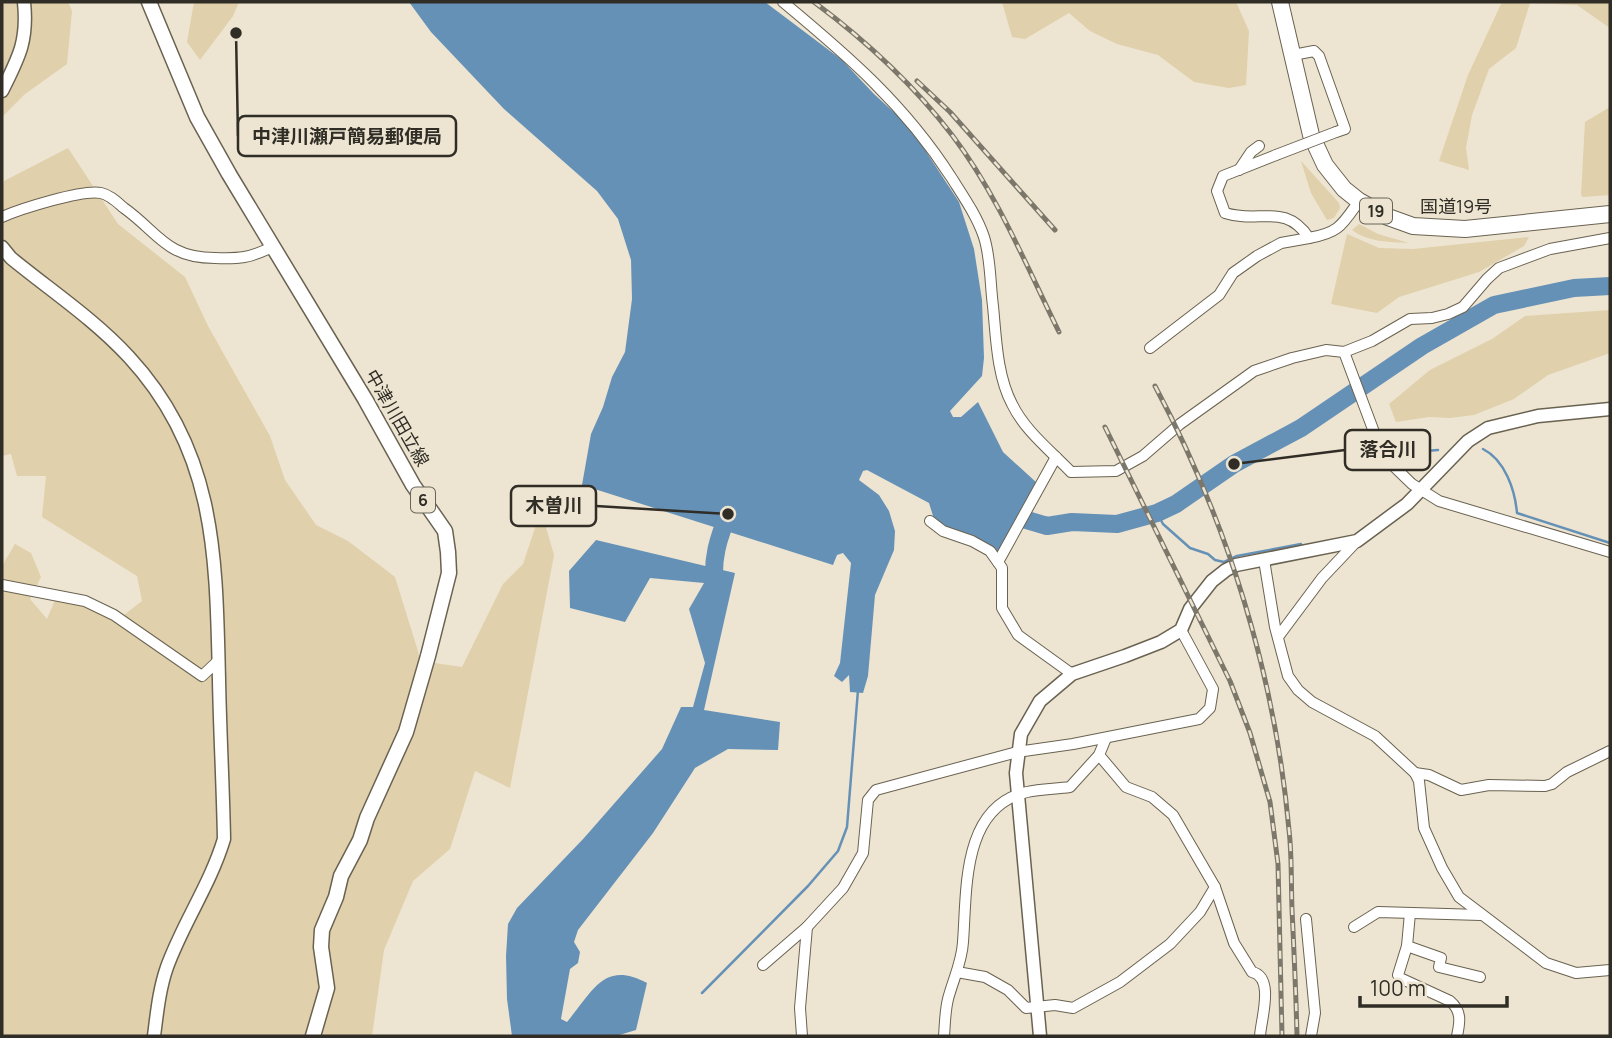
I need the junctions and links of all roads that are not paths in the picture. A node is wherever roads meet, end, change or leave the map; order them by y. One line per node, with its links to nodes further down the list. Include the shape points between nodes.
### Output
1 (24, 2): 6 (street, via 21,53)
2 (149, 2): 15 (main road, 中津川田立線 / 6, via 197,117)
3 (783, 2): 19 (street, via 887,94 933,150 968,204 984,238 1006,388 1022,419)
4 (1280, 2): 5 (highway, 国道19号 / 19)
5 (1293, 55): 8 (street, bridge, via 1314,51 1320,56 1345,129); 9 (highway, 国道19号 / 19, via 1320,155 1344,189)
6 (2, 91)
7 (1259, 146): 8 (street)
8 (1238, 170): 12 (street, via 1223,176 1217,191 1225,213 1239,218 1292,219)
9 (1359, 201): 10 (highway, 国道19号 / 19, via 1388,218 1426,227 1494,227); 12 (street, via 1339,229)
10 (1610, 214)
11 (2, 217): 15 (street, via 96,192 118,203 182,254 246,259)
12 (1309, 238): 16 (street, via 1281,243 1257,256 1233,273 1219,295)
13 (1610, 238): 17 (street, via 1550,249 1499,268 1463,307 1448,314 1410,319)
14 (2, 247): 29 (street, via 113,341 169,411 190,452 208,508)
15 (272, 247): 50 (main road, 中津川田立線 / 6, via 444,531 448,552 449,573 406,732 341,876 322,930 327,988)
16 (1150, 348)
17 (1345, 357): 19 (street, via 1326,350 1254,372 1143,456 1116,471 1071,472); 20 (street, via 1383,456)
18 (1610, 409): 20 (street, via 1538,416 1489,428 1468,441)
19 (1056, 457): 25 (street)
20 (1422, 490): 22 (street); 23 (street, via 1439,501)
21 (930, 521): 25 (street, via 943,531 981,545)
22 (1357, 541): 24 (street); 28 (street, via 1322,578)
23 (1610, 552)
24 (1264, 560): 27 (street, via 1236,565 1212,581 1190,609); 28 (street)
25 (999, 562): 30 (street, via 1002,608 1012,626)
26 (2, 585): 29 (street, via 85,601 114,615 202,676)
27 (1181, 630): 30 (street, via 1137,652); 31 (street, via 1213,689 1210,708 1199,719)
28 (1278, 638): 35 (street, via 1288,676 1298,690 1375,736)
29 (219, 660): 49 (street, via 224,839 215,868 166,969)
30 (1072, 674): 33 (street, via 1040,701 1021,734)
31 (1105, 738): 33 (street); 34 (street)
32 (1610, 751): 35 (street, via 1545,786 1489,785 1461,790 1429,775)
33 (1017, 752): 36 (street); 42 (street, via 876,790 868,800 863,853 844,888)
34 (1099, 755): 36 (street, via 1070,788); 37 (street, via 1126,787 1152,797 1173,815)
35 (1415, 774): 39 (street, via 1424,828 1442,868 1458,897)
36 (1017, 796): 46 (street, via 988,815 975,841 967,869); 48 (street)
37 (1215, 887): 48 (street, via 1200,912 1170,944 1120,982 1073,1008); 54 (street, via 1234,943 1252,972 1263,978)
38 (1410, 913): 39 (street); 41 (street, via 1378,912); 43 (street)
39 (1481, 915): 45 (street, via 1546,963 1576,972)
40 (1306, 919): 55 (street, via 1315,1013)
41 (1354, 926)
42 (807, 927): 44 (street); 51 (street, via 800,1008)
43 (1407, 946): 47 (street, via 1441,958 1439,967); 56 (street, via 1398,975 1456,1006)
44 (763, 965)
45 (1610, 970)
46 (957, 972): 48 (street, via 985,977 1008,990 1026,1009); 52 (street)
47 (1480, 977)
48 (1037, 1007): 53 (street)
49 (154, 1036)
50 (313, 1036)
51 (803, 1036)
52 (944, 1036)
53 (1040, 1036)
54 (1259, 1036)
55 (1311, 1036)
56 (1457, 1036)

